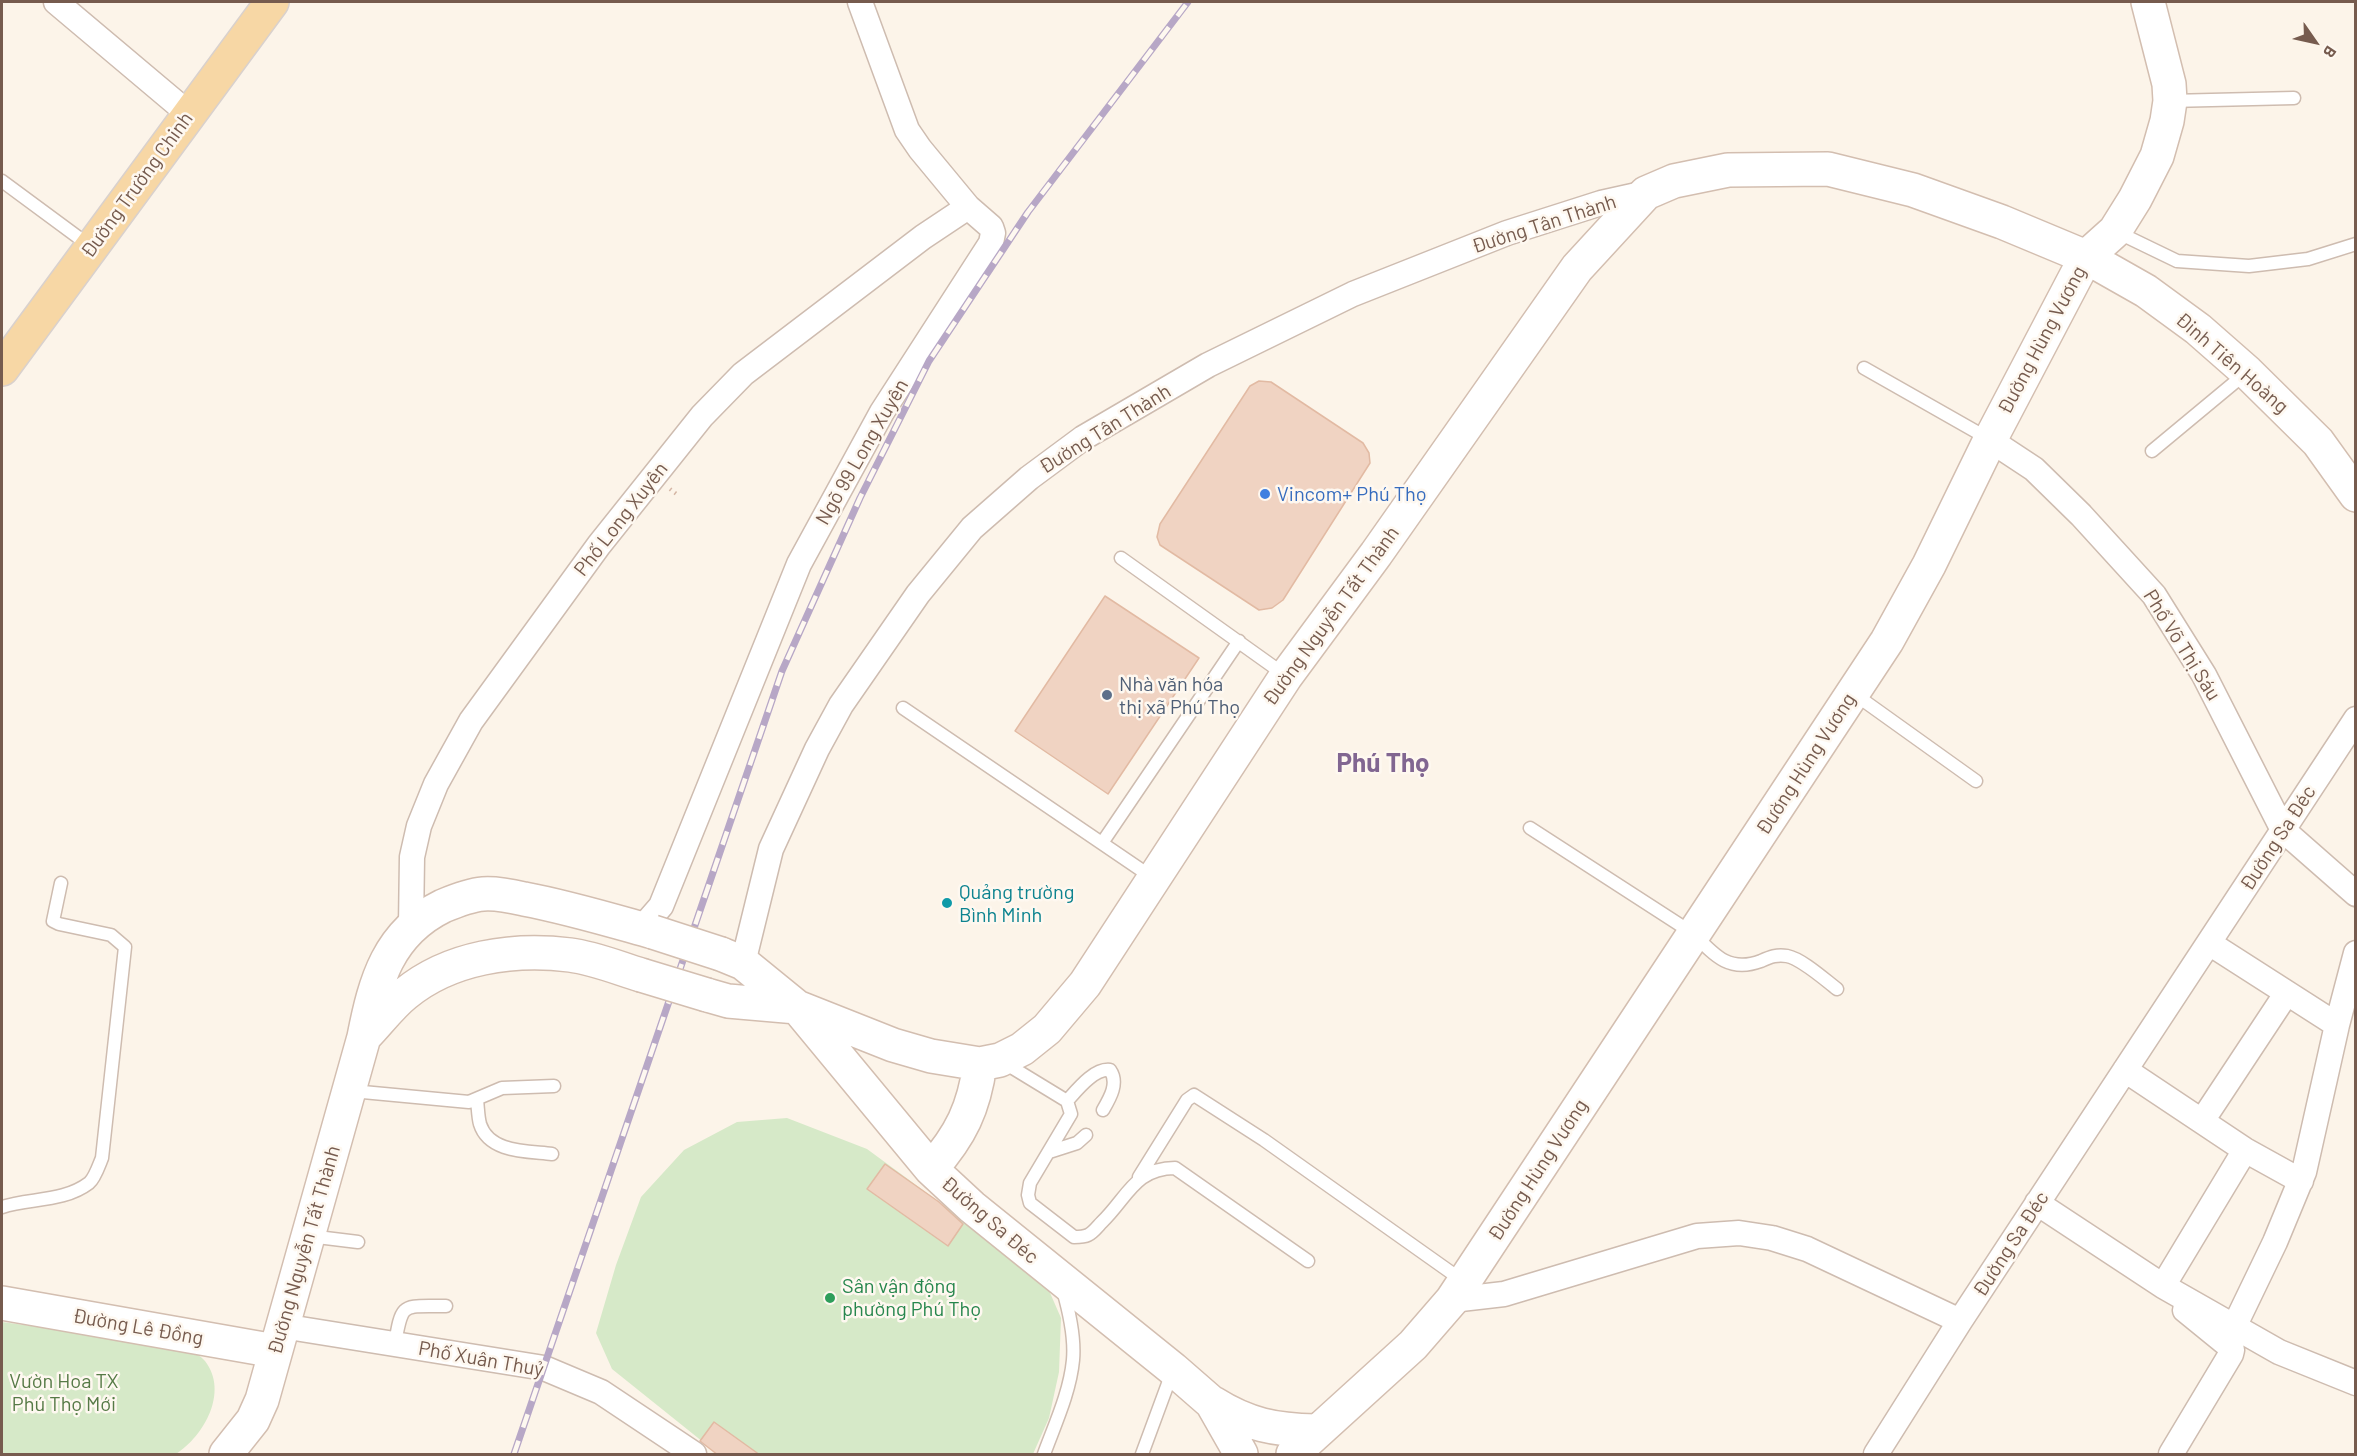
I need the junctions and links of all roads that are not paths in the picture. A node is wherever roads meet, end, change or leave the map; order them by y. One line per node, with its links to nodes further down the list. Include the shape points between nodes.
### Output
1 (56, 2): 7 (street)
2 (272, 2): 7 (main road, Đường Trường Chinh)
3 (860, 2): 10 (street, Ngõ 99 Long Xuyên, via 908,130)
4 (2148, 2): 6 (main road, Đường Hùng Vương)
5 (2295, 98): 6 (lane)
6 (2170, 101): 11 (main road, Đường Hùng Vương, via 2157,156)
7 (189, 114): 13 (main road, Đường Trường Chinh)
8 (2, 181): 13 (lane)
9 (1646, 193): 14 (main road, Đường Nguyễn Tất Thành, via 1674,181 1728,170 1828,169 1913,190); 23 (main road, Đường Nguyễn Tất Thành, via 1577,268); 39 (street, Đường Tân Thành, via 1507,233 1353,294 1208,365 1083,438 1029,478 972,528 918,594 841,705 771,849)
10 (968, 207): 34 (street, Phố Long Xuyên, via 743,375 702,416 599,545 471,721 436,784 419,826 412,857); 35 (street, Ngõ 99 Long Xuyên, via 990,227 992,243 882,412 799,564 661,906)
11 (2115, 231): 12 (lane, via 2177,261 2249,266 2308,259); 14 (main road, Đường Hùng Vương)
12 (2355, 244)
13 (91, 247): 15 (main road, Đường Trường Chinh)
14 (2086, 257): 17 (main road, Đinh Tiên Hoàng, via 2146,291); 18 (main road, Đường Hùng Vương)
15 (2, 369)
16 (1864, 369): 18 (lane)
17 (2247, 372): 19 (lane); 20 (main road, Đinh Tiên Hoàng, via 2318,442)
18 (1990, 440): 24 (main road, Đường Hùng Vương, via 1924,575); 29 (street, Phố Võ Thị Sáu, via 2034,469 2154,595 2204,675)
19 (2152, 451)
20 (2355, 495)
21 (1121, 558): 22 (lane)
22 (1239, 641): 23 (lane); 30 (lane)
23 (1286, 676): 31 (main road, Đường Nguyễn Tất Thành)
24 (1853, 693): 27 (lane); 36 (main road, Đường Hùng Vương)
25 (903, 708): 30 (lane)
26 (2355, 719): 29 (street, Đường Sa Đéc)
27 (1976, 781)
28 (1530, 828): 36 (lane)
29 (2283, 830): 33 (street); 37 (street, Đường Sa Đéc)
30 (1102, 843): 31 (lane)
31 (1154, 878): 45 (main road, Đường Nguyễn Tất Thành, via 1085,984 1047,1029 1022,1049)
32 (61, 883): 61 (lane, via 53,921 111,935 125,947 102,1158 91,1182 56,1197)
33 (2355, 894)
34 (411, 926): 35 (main road, Đường Nguyễn Tất Thành, via 452,902 483,894 542,902); 44 (main road, Đường Nguyễn Tất Thành, via 399,939 372,994)
35 (647, 930): 39 (main road, Đường Nguyễn Tất Thành, bridge)
36 (1694, 934): 40 (lane, via 1714,955 1731,964 1747,966 1777,955 1789,956); 66 (main road, Đường Hùng Vương)
37 (2209, 943): 41 (street); 46 (street, Đường Sa Đéc)
38 (2355, 953): 43 (street)
39 (732, 959): 42 (main road)
40 (1837, 989)
41 (2286, 994): 43 (street); 52 (street)
42 (797, 1007): 44 (main road, Đường Nguyễn Tất Thành, bridge, via 728,1001 572,955 495,956 457,963 405,994); 45 (main road, via 931,1056); 57 (main road, Đường Sa Đéc)
43 (2337, 1025): 58 (street)
44 (364, 1037): 48 (main road, Đường Nguyễn Tất Thành)
45 (990, 1062): 50 (lane); 57 (main road, via 950,1148)
46 (2125, 1070): 52 (street); 60 (street, Đường Sa Đéc)
47 (554, 1086): 49 (lane, via 511,1086)
48 (350, 1091): 49 (lane); 62 (main road, Đường Nguyễn Tất Thành)
49 (477, 1100): 56 (lane, via 481,1126 488,1138 506,1149)
50 (1067, 1101): 51 (lane, via 1092,1077 1110,1070 1114,1084); 55 (lane, via 1071,1114)
51 (1103, 1110)
52 (2202, 1121): 54 (street)
53 (1086, 1135): 55 (lane, via 1077,1143)
54 (2245, 1150): 58 (street); 67 (street)
55 (1049, 1152): 59 (lane, via 1030,1183 1030,1203 1074,1237 1089,1235)
56 (552, 1154)
57 (932, 1169): 65 (main road, Đường Sa Đéc)
58 (2301, 1181): 71 (street)
59 (1134, 1185): 64 (lane, via 1150,1172 1175,1168); 66 (lane, via 1187,1100 1194,1095 1264,1140)
60 (2037, 1203): 67 (street); 70 (street, Đường Sa Đéc)
61 (2, 1208)
62 (308, 1236): 63 (lane); 72 (main road, Đường Nguyễn Tất Thành)
63 (358, 1242)
64 (1308, 1261)
65 (1061, 1280): 74 (main road, Đường Sa Đéc); 80 (lane, via 1074,1359)
66 (1458, 1291): 70 (street, via 1504,1294 1697,1236 1738,1233 1773,1238 1807,1249); 77 (main road, Đường Hùng Vương, via 1413,1345)
67 (2173, 1291): 71 (street); 85 (street, via 2188,1314 2232,1350)
68 (2, 1303): 72 (main road, Đường Lê Đồng)
69 (446, 1306): 73 (lane, via 409,1307 403,1311)
70 (1960, 1321): 84 (street, Đường Sa Đéc)
71 (2235, 1325): 75 (street, via 2279,1352)
72 (278, 1339): 73 (street, Phố Xuân Thuỷ); 78 (main road, Đường Nguyễn Tất Thành, via 262,1400 253,1420)
73 (395, 1344): 79 (street, Phố Xuân Thuỷ, via 544,1368 601,1392)
74 (1173, 1369): 76 (main road, Đường Sa Đéc); 81 (lane)
75 (2355, 1383)
76 (1212, 1403): 77 (main road, Đường Sa Đéc, via 1270,1428); 82 (main road, Đường Sa Đéc)
77 (1316, 1431): 83 (main road, Đường Hùng Vương)
78 (226, 1455)
79 (694, 1455)
80 (1044, 1455)
81 (1142, 1455)
82 (1241, 1455)
83 (1293, 1455)
84 (1876, 1455)
85 (2171, 1455)

